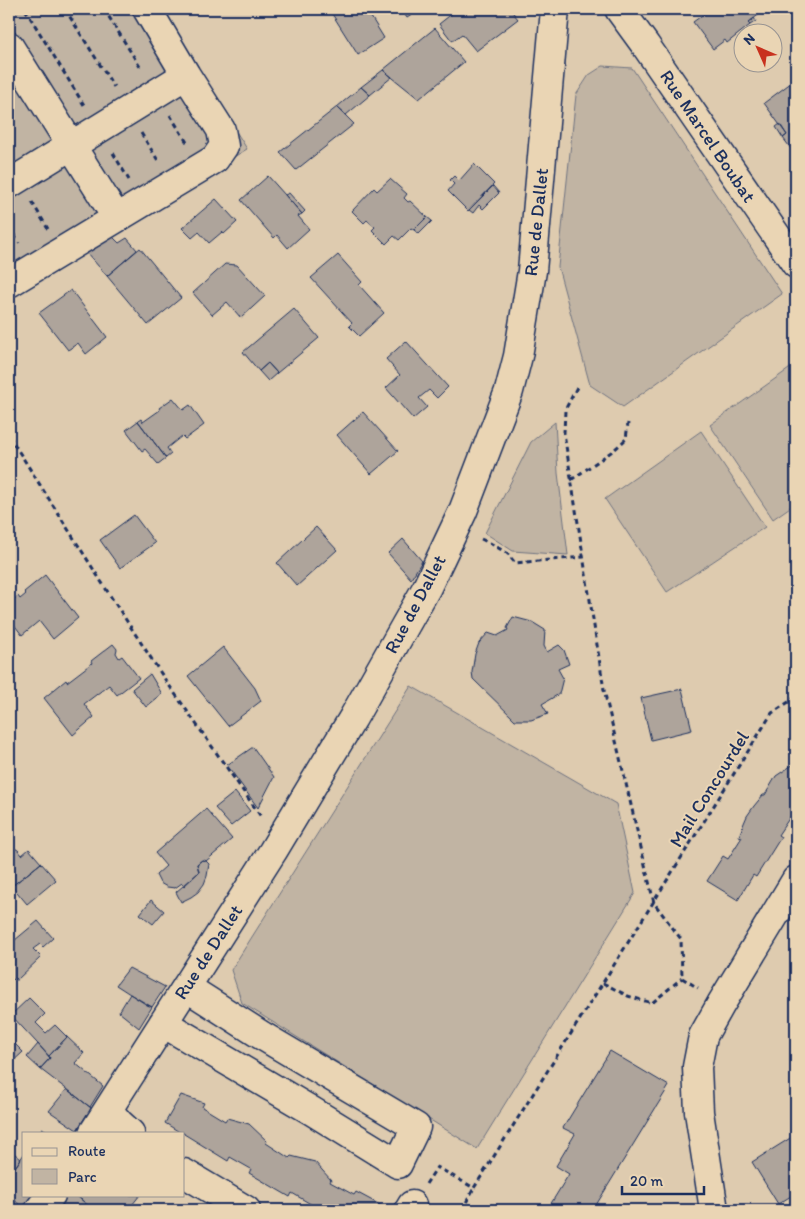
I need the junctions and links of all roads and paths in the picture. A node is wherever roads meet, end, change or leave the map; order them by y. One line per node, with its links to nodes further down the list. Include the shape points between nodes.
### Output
1 (147, 9): 5 (street)
2 (555, 9): 19 (street, Rue de Dallet, via 532,271 509,391 463,511 427,587)
3 (619, 9): 10 (street, Rue Marcel Boubat)
4 (9, 46): 6 (street)
5 (186, 75): 6 (street); 8 (street, via 221,130 224,146 215,159)
6 (72, 146): 7 (street); 8 (street)
7 (13, 181): 9 (path)
8 (116, 217): 9 (street)
9 (62, 251): 11 (street)
10 (796, 264)
11 (9, 283)
12 (577, 388): 15 (path, via 565,410 564,433)
13 (628, 423): 15 (path, via 626,439)
14 (9, 436): 19 (path, via 164,678 268,827)
15 (571, 480): 17 (path)
16 (475, 536): 17 (path, via 506,553 515,563)
17 (584, 557): 21 (path, via 604,690)
18 (796, 697): 21 (path, Mail Concourdel, via 772,714)
19 (280, 839): 25 (street, Rue de Dallet)
20 (796, 880): 35 (street, via 703,1036 697,1067 698,1112)
21 (654, 903): 22 (path, via 681,939); 23 (path, Mail Concourdel)
22 (682, 978): 23 (path, via 652,1003 628,996); 24 (path)
23 (603, 983): 31 (path, Mail Concourdel)
24 (695, 986)
25 (186, 987): 26 (street, Rue de Dallet); 26 (street, via 416,1127 398,1164)
26 (163, 1023): 27 (street, Rue de Dallet)
27 (108, 1110): 28 (street, Rue de Dallet); 29 (street)
28 (94, 1132)
29 (129, 1132)
30 (185, 1174): 33 (street)
31 (474, 1188): 32 (path, via 437,1167); 34 (path, Mail Concourdel)
32 (411, 1208)
33 (246, 1210)
34 (462, 1210)
35 (714, 1210)

